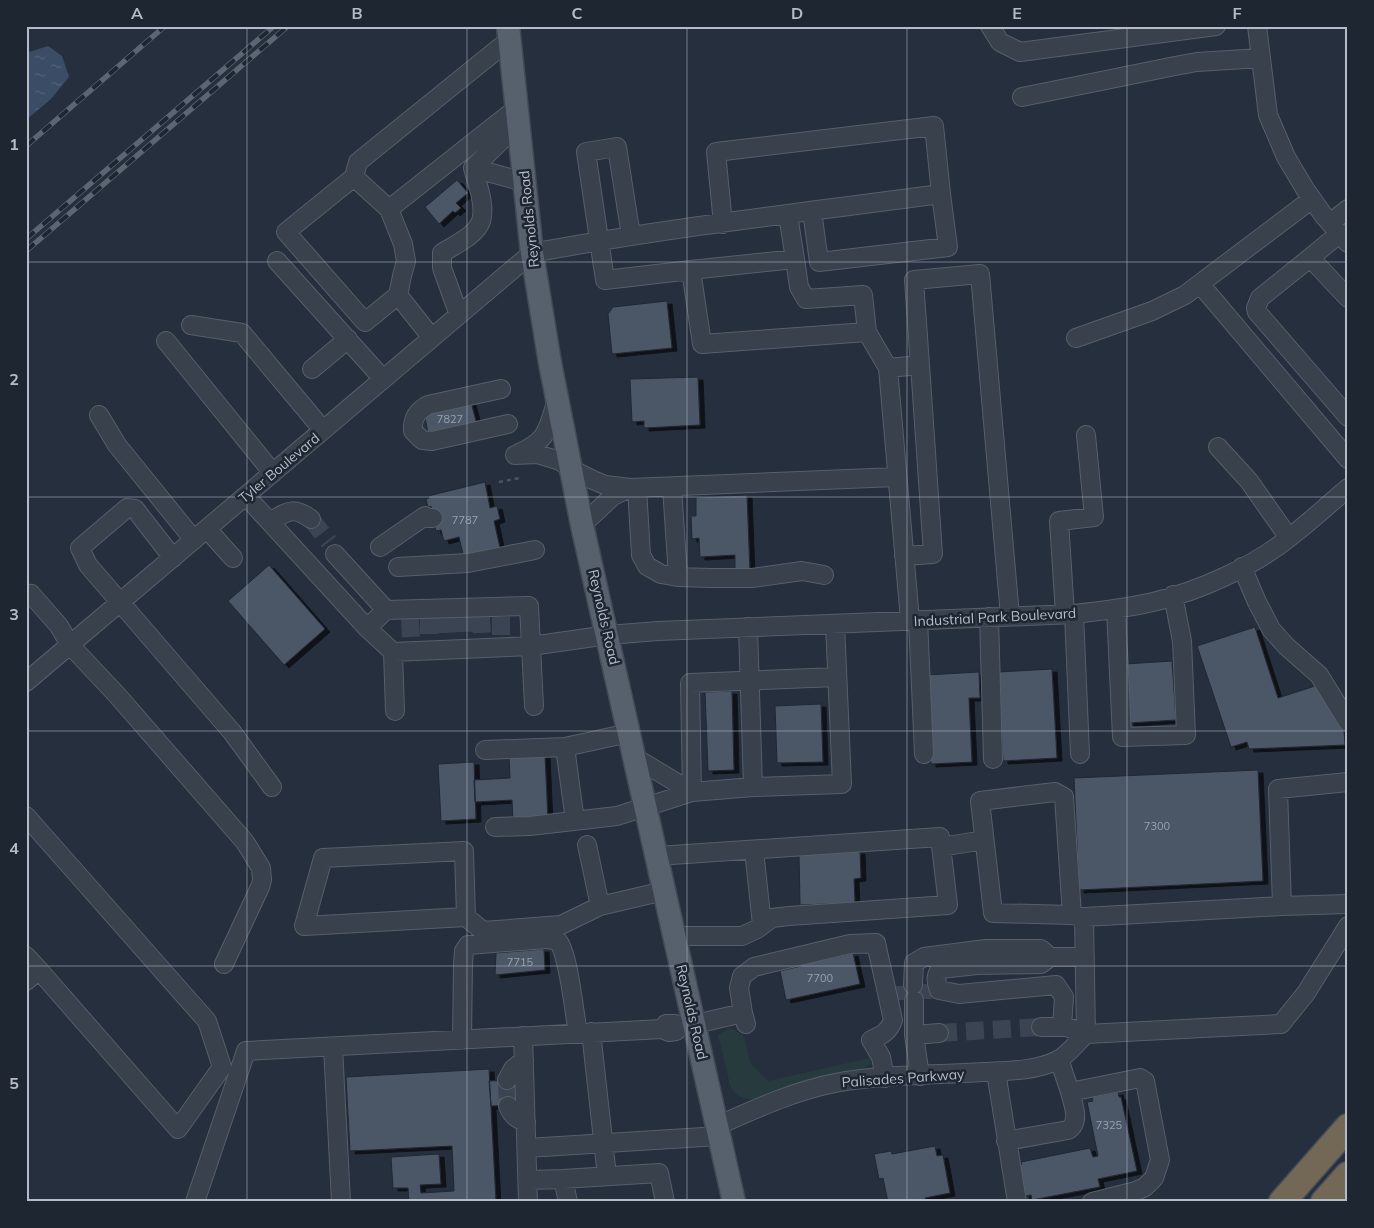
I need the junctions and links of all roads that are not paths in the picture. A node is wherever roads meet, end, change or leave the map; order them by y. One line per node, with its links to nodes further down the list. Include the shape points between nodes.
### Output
1 (990, 26): 2 (street, via 1000,42 1020,52)
2 (1216, 26)
3 (1258, 26): 5 (street)
4 (508, 33): 7 (main road, Reynolds Road); 9 (street, via 358,162)
5 (1261, 58): 6 (street, via 1197,62); 12 (street, via 1268,115 1286,157)
6 (1022, 97)
7 (517, 116): 8 (street); 10 (main road, Reynolds Road); 13 (street)
8 (473, 168): 10 (street); 29 (street, via 482,201 481,221 471,234 442,253 442,268)
9 (354, 177): 13 (street); 27 (street, via 286,232 364,322)
10 (524, 182): 21 (main road, Reynolds Road)
11 (941, 194): 15 (street); 15 (street, via 948,247 819,262); 17 (street, via 934,126 716,152)
12 (1312, 199): 18 (street); 26 (street)
13 (389, 209): 27 (street, via 406,260)
14 (1348, 209): 18 (street)
15 (812, 211): 16 (street)
16 (788, 214): 17 (street); 23 (street)
17 (723, 224): 19 (street)
18 (1339, 233): 22 (street)
19 (631, 236): 20 (street); 20 (street, via 617,147 594,150 586,152)
20 (599, 241): 21 (street); 25 (street, via 605,280)
21 (532, 253): 29 (street, Tyler Boulevard); 41 (main road, Reynolds Road)
22 (1311, 256): 28 (street); 43 (street, via 1260,298 1256,308)
23 (795, 259): 25 (street); 31 (street, via 799,287 806,299 863,295)
24 (277, 261): 34 (street)
25 (691, 270): 31 (street, via 702,344)
26 (1200, 284): 33 (street, via 1185,295 1152,310); 48 (street)
27 (398, 295): 32 (street)
28 (1348, 298)
29 (459, 315): 32 (street, Tyler Boulevard)
30 (191, 325): 45 (street, via 242,333)
31 (868, 332): 37 (street)
32 (432, 338): 39 (street, Tyler Boulevard)
33 (1076, 338)
34 (348, 339): 38 (street); 39 (street)
35 (166, 341): 50 (street)
36 (920, 366): 37 (street); 64 (street, via 933,554); 78 (street, via 914,280 980,274)
37 (888, 368): 51 (street)
38 (312, 369)
39 (383, 379): 45 (street, Tyler Boulevard)
40 (501, 389): 44 (street, via 428,405 415,416 413,431 422,440 432,441)
41 (557, 400): 49 (main road, Reynolds Road); 49 (street, via 546,434 540,442 515,455 547,456)
42 (99, 415): 60 (street, via 117,445)
43 (1348, 416)
44 (508, 424)
45 (323, 430): 50 (street, Tyler Boulevard)
46 (1086, 435): 77 (street, via 1094,517 1059,521)
47 (1218, 448): 61 (street, via 1249,481)
48 (1348, 459)
49 (571, 470): 53 (street, via 605,484); 59 (main road, Reynolds Road)
50 (273, 473): 54 (street, Tyler Boulevard)
51 (896, 477): 52 (street); 64 (street)
52 (672, 487): 53 (street); 71 (street)
53 (634, 488): 59 (street, via 613,496); 71 (street, via 641,555 653,571)
54 (246, 496): 58 (street); 60 (street, Tyler Boulevard)
55 (1344, 498): 61 (street, Industrial Park Boulevard)
56 (433, 518): 62 (street, via 425,516)
57 (311, 519): 58 (street, via 293,511)
58 (270, 522): 69 (street)
59 (582, 525): 84 (main road, Reynolds Road)
60 (201, 534): 65 (street, Tyler Boulevard); 66 (street)
61 (1289, 538): 68 (street, Industrial Park Boulevard)
62 (380, 547)
63 (534, 550): 67 (street, via 468,563)
64 (904, 556): 80 (street)
65 (173, 558): 74 (street, Tyler Boulevard); 74 (street, via 135,509 127,508 80,548 88,565)
66 (233, 558)
67 (398, 567)
68 (1242, 567): 73 (street, Industrial Park Boulevard); 93 (street, via 1271,629 1319,675)
69 (315, 570): 75 (street, via 335,552); 83 (street)
70 (824, 575): 71 (street, via 802,571 752,578)
71 (678, 577)
72 (29, 595): 85 (street, via 59,626)
73 (1173, 596): 76 (street, Industrial Park Boulevard); 76 (street, via 1182,641 1186,736 1122,737)
74 (121, 602): 85 (street, Tyler Boulevard); 103 (street, via 232,732)
75 (386, 610): 83 (street); 86 (street, via 410,614 500,612 529,606)
76 (1116, 610): 77 (street, Industrial Park Boulevard)
77 (1070, 614): 78 (street, Industrial Park Boulevard); 98 (street)
78 (1010, 616): 79 (street, Industrial Park Boulevard)
79 (989, 617): 80 (street, Industrial Park Boulevard); 100 (street)
80 (914, 620): 81 (street, Industrial Park Boulevard); 97 (street)
81 (835, 624): 82 (street, Industrial Park Boulevard); 88 (street)
82 (748, 627): 84 (street, Industrial Park Boulevard); 89 (street)
83 (367, 628): 87 (street)
84 (608, 635): 86 (street, Industrial Park Boulevard); 94 (main road, Reynolds Road)
85 (70, 645): 90 (street, Tyler Boulevard); 126 (street, via 245,842 261,868 260,887)
86 (531, 646): 87 (street, Industrial Park Boulevard, via 501,642 411,646); 91 (street)
87 (393, 652): 92 (street)
88 (837, 677): 89 (street); 102 (street, via 842,784)
89 (750, 681): 102 (street); 104 (street, via 690,683)
90 (26, 682)
91 (534, 706)
92 (395, 711)
93 (1348, 722)
94 (629, 733): 95 (street); 99 (main road, Reynolds Road)
95 (565, 747): 96 (street); 107 (street)
96 (485, 750)
97 (924, 754)
98 (1080, 754)
99 (634, 756): 104 (street); 105 (main road, Reynolds Road)
100 (993, 759)
101 (1348, 782): 117 (street, via 1278,789)
102 (753, 787): 104 (street)
103 (272, 788)
104 (692, 792): 105 (street)
105 (645, 806): 107 (street, via 617,816); 113 (main road, Reynolds Road)
106 (26, 816): 127 (street, via 207,1021 222,1067 178,1129)
107 (575, 821): 108 (street)
108 (495, 827)
109 (984, 840): 111 (street); 118 (street, via 993,913); 118 (street, via 980,802 1055,792 1064,797)
110 (587, 845): 116 (street)
111 (941, 848): 112 (street, via 940,837); 120 (street, via 948,906 789,916 772,918)
112 (754, 850): 113 (street); 120 (street)
113 (657, 856): 114 (main road, Reynolds Road)
114 (664, 891): 116 (street); 122 (main road, Reynolds Road)
115 (1348, 904): 117 (street)
116 (600, 906): 119 (street, via 561,925 482,931)
117 (1282, 906): 118 (street)
118 (1078, 916): 125 (street)
119 (466, 917): 119 (street, via 464,851 323,858 304,926)
120 (762, 925): 122 (street, via 742,936)
121 (1348, 926): 134 (street, via 1306,993 1281,1024)
122 (675, 936): 128 (main road, Reynolds Road)
123 (26, 956): 127 (street)
124 (1050, 957): 125 (street); 130 (street, via 1040,964 940,969 936,982 939,990 960,994 1056,985 1064,997); 131 (street, via 1041,949 986,949 924,957 914,963 913,992 923,1011)
125 (1085, 957): 134 (street)
126 (224, 964)
127 (32, 976)
128 (678, 1027): 132 (street); 142 (street, via 745,1018 739,988 742,976 754,967 850,944 876,943 892,1020 890,1028 882,1036 871,1040 881,1058); 148 (main road, Reynolds Road)
129 (1041, 1027): 130 (street)
130 (1062, 1027): 134 (street)
131 (914, 1028): 133 (street); 141 (street)
132 (584, 1033): 135 (street); 136 (street, via 561,946 558,941 547,939 468,944 463,964); 150 (street)
133 (939, 1033)
134 (1086, 1034): 138 (street, Palisades Parkway)
135 (523, 1036): 136 (street); 139 (street)
136 (462, 1040): 137 (street)
137 (332, 1047): 156 (street, via 246,1051); 157 (street)
138 (1059, 1059): 140 (street, Palisades Parkway, via 1032,1068); 144 (street)
139 (524, 1060): 143 (street, via 513,1069); 146 (street)
140 (996, 1072): 141 (street, Palisades Parkway); 149 (street)
141 (920, 1076): 142 (street, Palisades Parkway)
142 (885, 1078): 148 (street, Palisades Parkway, via 834,1083 805,1091 748,1112)
143 (507, 1080)
144 (1070, 1092): 149 (street, via 1075,1114 1073,1127); 163 (street, via 1140,1078 1145,1082 1160,1160 1154,1178 1136,1191)
145 (508, 1106): 146 (street, via 516,1119)
146 (526, 1122): 151 (street)
147 (1348, 1126): 164 (highway)
148 (718, 1131): 150 (street); 161 (main road, Reynolds Road)
149 (1006, 1141): 162 (street)
150 (604, 1144): 151 (street); 153 (street)
151 (526, 1148): 155 (street)
152 (1348, 1175): 165 (highway)
153 (607, 1176): 154 (street); 160 (street, via 659,1173)
154 (564, 1179): 155 (street); 159 (street)
155 (528, 1180): 158 (street)
156 (196, 1202)
157 (341, 1202)
158 (528, 1202)
159 (568, 1202)
160 (665, 1202)
161 (734, 1202)
162 (1016, 1202)
163 (1092, 1202)
164 (1282, 1202)
165 (1324, 1202)

